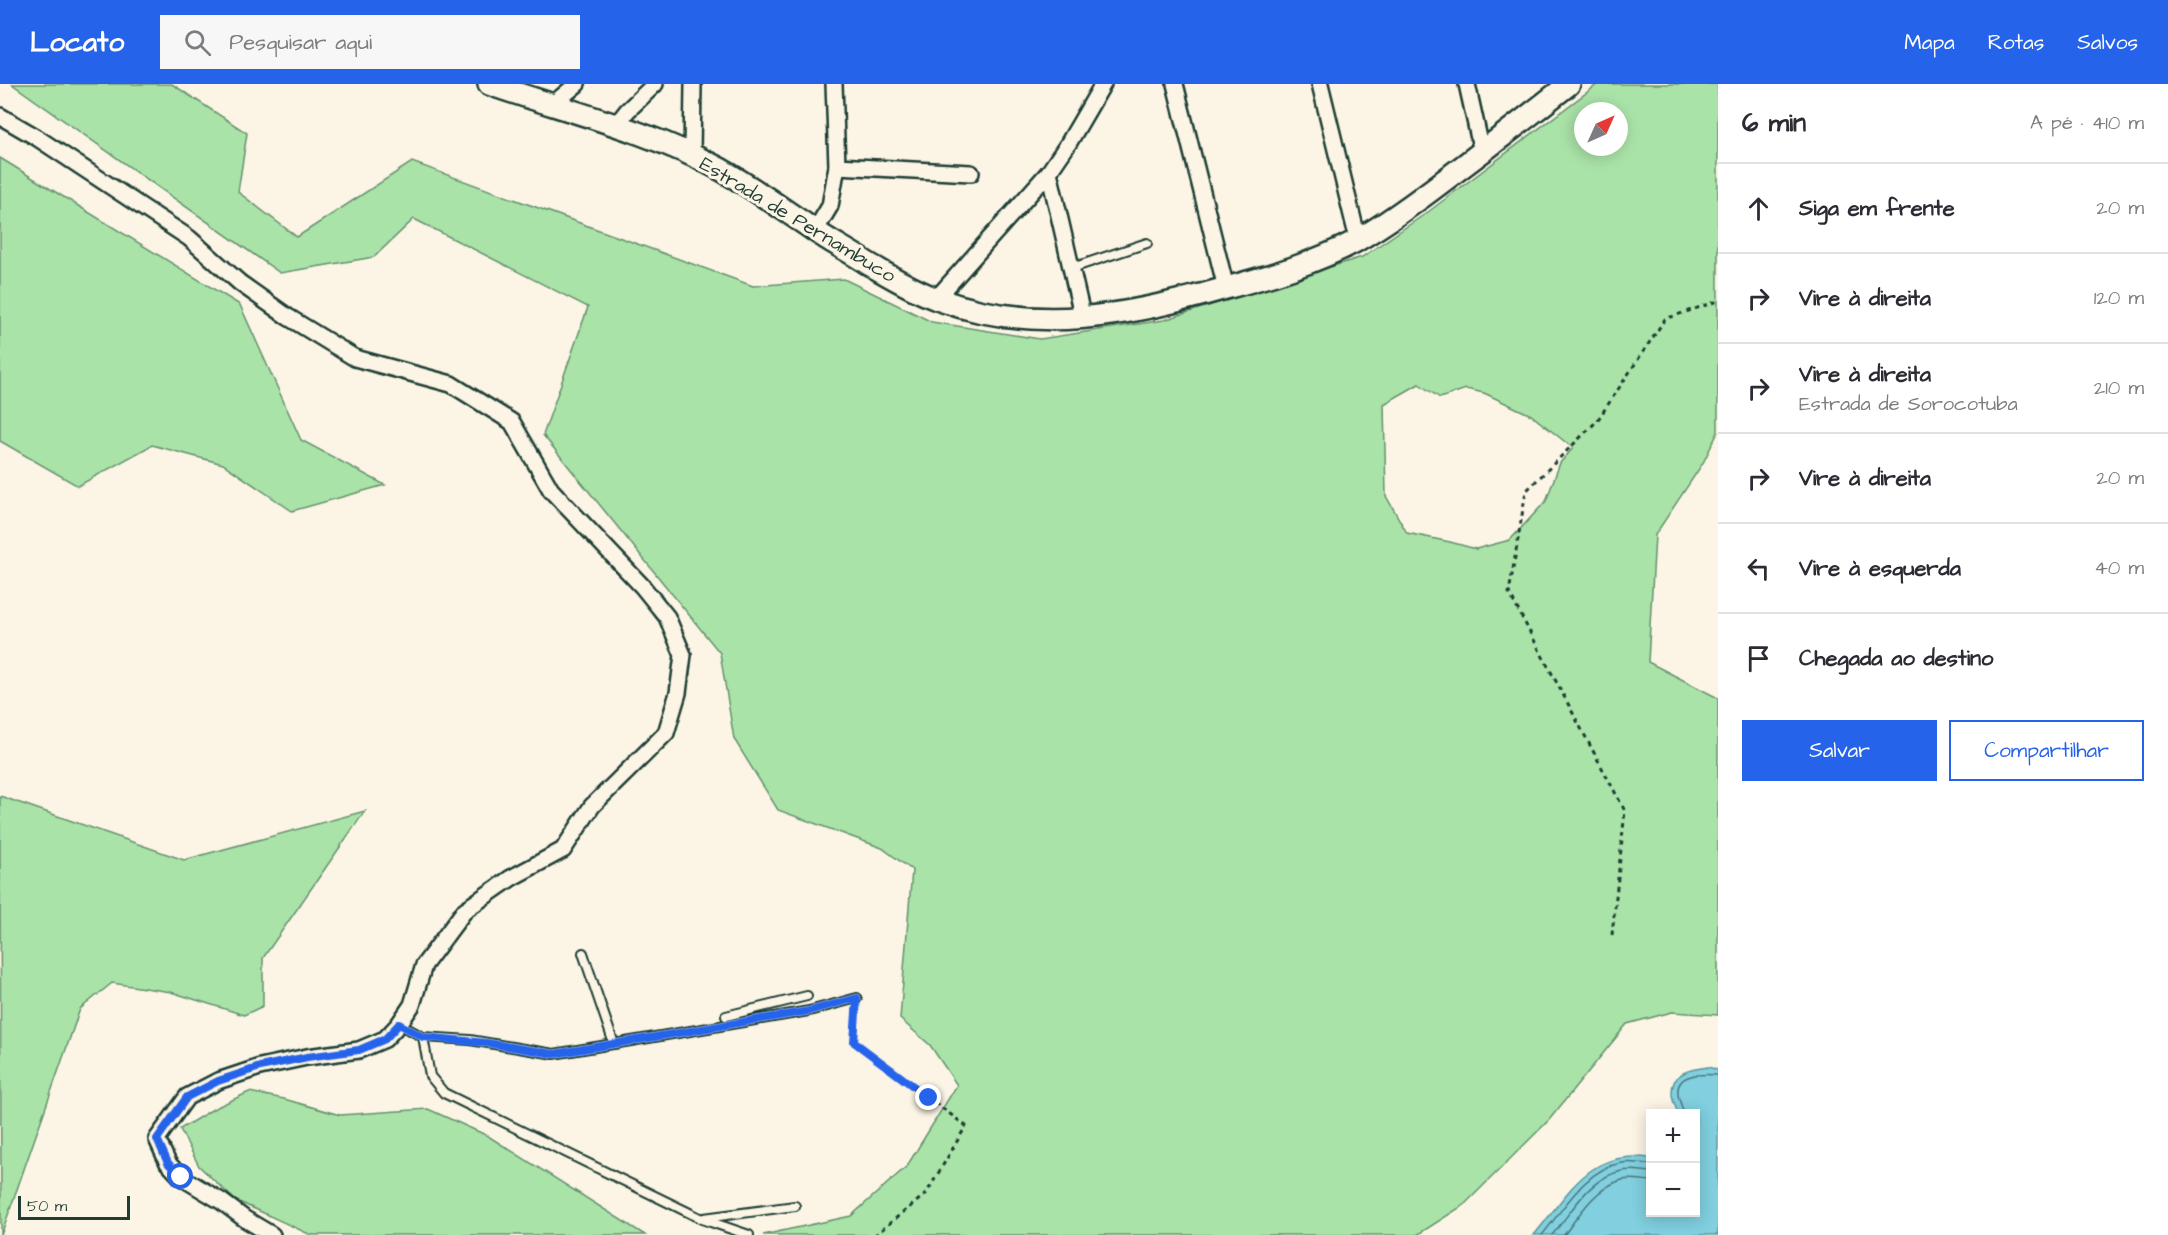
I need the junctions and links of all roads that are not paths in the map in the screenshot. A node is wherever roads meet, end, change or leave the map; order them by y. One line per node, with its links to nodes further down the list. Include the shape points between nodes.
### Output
1 (491, 84): 11 (main road, Estrada de Pernambuco)
2 (578, 84): 11 (street)
3 (655, 84): 13 (street)
4 (693, 84): 15 (street)
5 (834, 84): 16 (street)
6 (1103, 84): 17 (street)
7 (1175, 84): 23 (street)
8 (1320, 84): 20 (street)
9 (1467, 84): 14 (street)
10 (1569, 84): 14 (main road, Estrada de Pernambuco)
11 (552, 105): 13 (main road, Estrada de Pernambuco)
12 (0, 116): 32 (street, via 189,238 240,284 355,358 452,384 512,422 551,490 667,617 682,655 678,693 666,733 592,806 563,850 511,878 465,910 424,964 412,1005)
13 (616, 125): 15 (main road, Estrada de Pernambuco)
14 (1482, 152): 20 (main road, Estrada de Pernambuco, via 1412,206)
15 (692, 155): 19 (main road, Estrada de Pernambuco, via 744,183)
16 (837, 166): 18 (street); 19 (street, via 830,206)
17 (1049, 172): 22 (street); 24 (street)
18 (971, 173)
19 (815, 231): 24 (main road, Estrada de Pernambuco)
20 (1358, 240): 23 (main road, Estrada de Pernambuco, via 1320,259)
21 (1147, 243): 22 (lane)
22 (1072, 268): 25 (street)
23 (1226, 288): 25 (main road, Estrada de Pernambuco, via 1139,310)
24 (936, 299): 25 (main road, Estrada de Pernambuco, via 1006,316)
25 (1083, 319)
26 (583, 953): 34 (lane)
27 (807, 996): 29 (lane)
28 (857, 998): 30 (lane)
29 (792, 999): 30 (lane); 31 (lane)
30 (796, 1013): 34 (lane)
31 (726, 1016)
32 (399, 1024): 33 (lane); 37 (street, via 385,1039 359,1050 260,1067 218,1081 187,1097 157,1139 168,1163 181,1177)
33 (423, 1037): 34 (lane, via 554,1054); 36 (lane, via 430,1076 444,1093)
34 (614, 1044)
35 (795, 1206): 36 (lane)
36 (702, 1219): 38 (lane)
37 (272, 1235)
38 (749, 1235)

